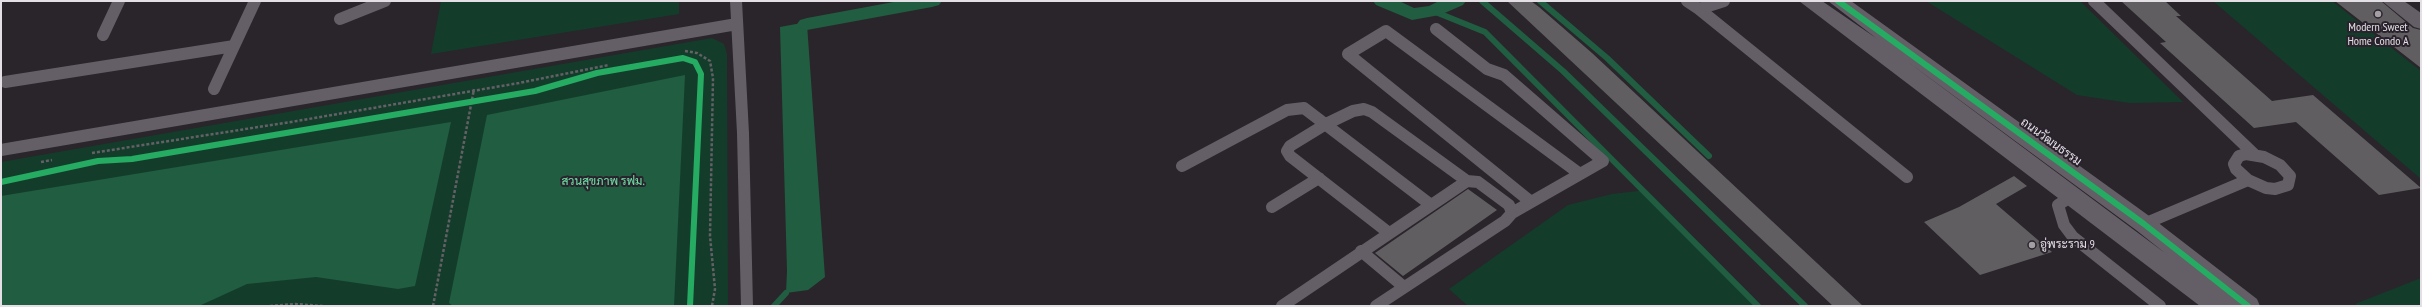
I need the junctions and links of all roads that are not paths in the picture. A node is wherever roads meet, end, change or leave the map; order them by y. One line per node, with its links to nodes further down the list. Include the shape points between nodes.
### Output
1 (119, 1): 16 (lane)
2 (255, 1): 17 (lane)
3 (386, 1): 12 (lane)
4 (737, 1): 14 (lane)
5 (1687, 1): 11 (lane)
6 (1724, 1): 11 (lane)
7 (1809, 1): 29 (street, ถนนวัฒนธรรม)
8 (1838, 1): 29 (street, ถนนวัฒนธรรม)
9 (2094, 1): 22 (lane)
10 (2392, 1): 13 (street)
11 (1699, 8): 25 (lane)
12 (340, 19)
13 (2421, 23)
14 (737, 24): 21 (lane); 38 (lane, via 743,134)
15 (1436, 29): 24 (lane, via 1487,69 1504,75 1603,161)
16 (104, 35)
17 (234, 46): 18 (lane); 19 (lane)
18 (5, 82)
19 (214, 89)
20 (1326, 124): 23 (lane, via 1304,108 1287,110); 26 (lane, via 1287,150); 28 (lane, via 1352,111 1364,109 1372,112); 31 (lane)
21 (1, 150)
22 (2254, 154): 27 (lane, via 2239,156 2234,164); 27 (lane, via 2280,165 2287,171 2290,181 2282,188 2275,189)
23 (1182, 166)
24 (1580, 174): 30 (lane); 30 (lane, via 1386,31 1348,54)
25 (1907, 177)
26 (1319, 178): 32 (lane); 35 (lane)
27 (2248, 180): 34 (lane)
28 (1467, 181): 31 (lane); 33 (lane, via 1478,182 1509,205)
29 (2082, 191): 34 (street, ถนนวัฒนธรรม); 41 (lane, via 2058,205 2064,225 2073,237); 42 (street, ถนนวัฒนธรรม)
30 (1531, 202): 33 (lane)
31 (1431, 205): 35 (lane)
32 (1272, 207)
33 (1512, 213): 37 (lane, via 1505,221)
34 (2144, 224): 43 (street, ถนนวัฒนธรรม)
35 (1389, 233): 36 (lane)
36 (1361, 251): 37 (lane); 39 (lane)
37 (1404, 287): 40 (lane)
38 (747, 306)
39 (1282, 306)
40 (1376, 306)
41 (2160, 306)
42 (2218, 306)
43 (2248, 306)

